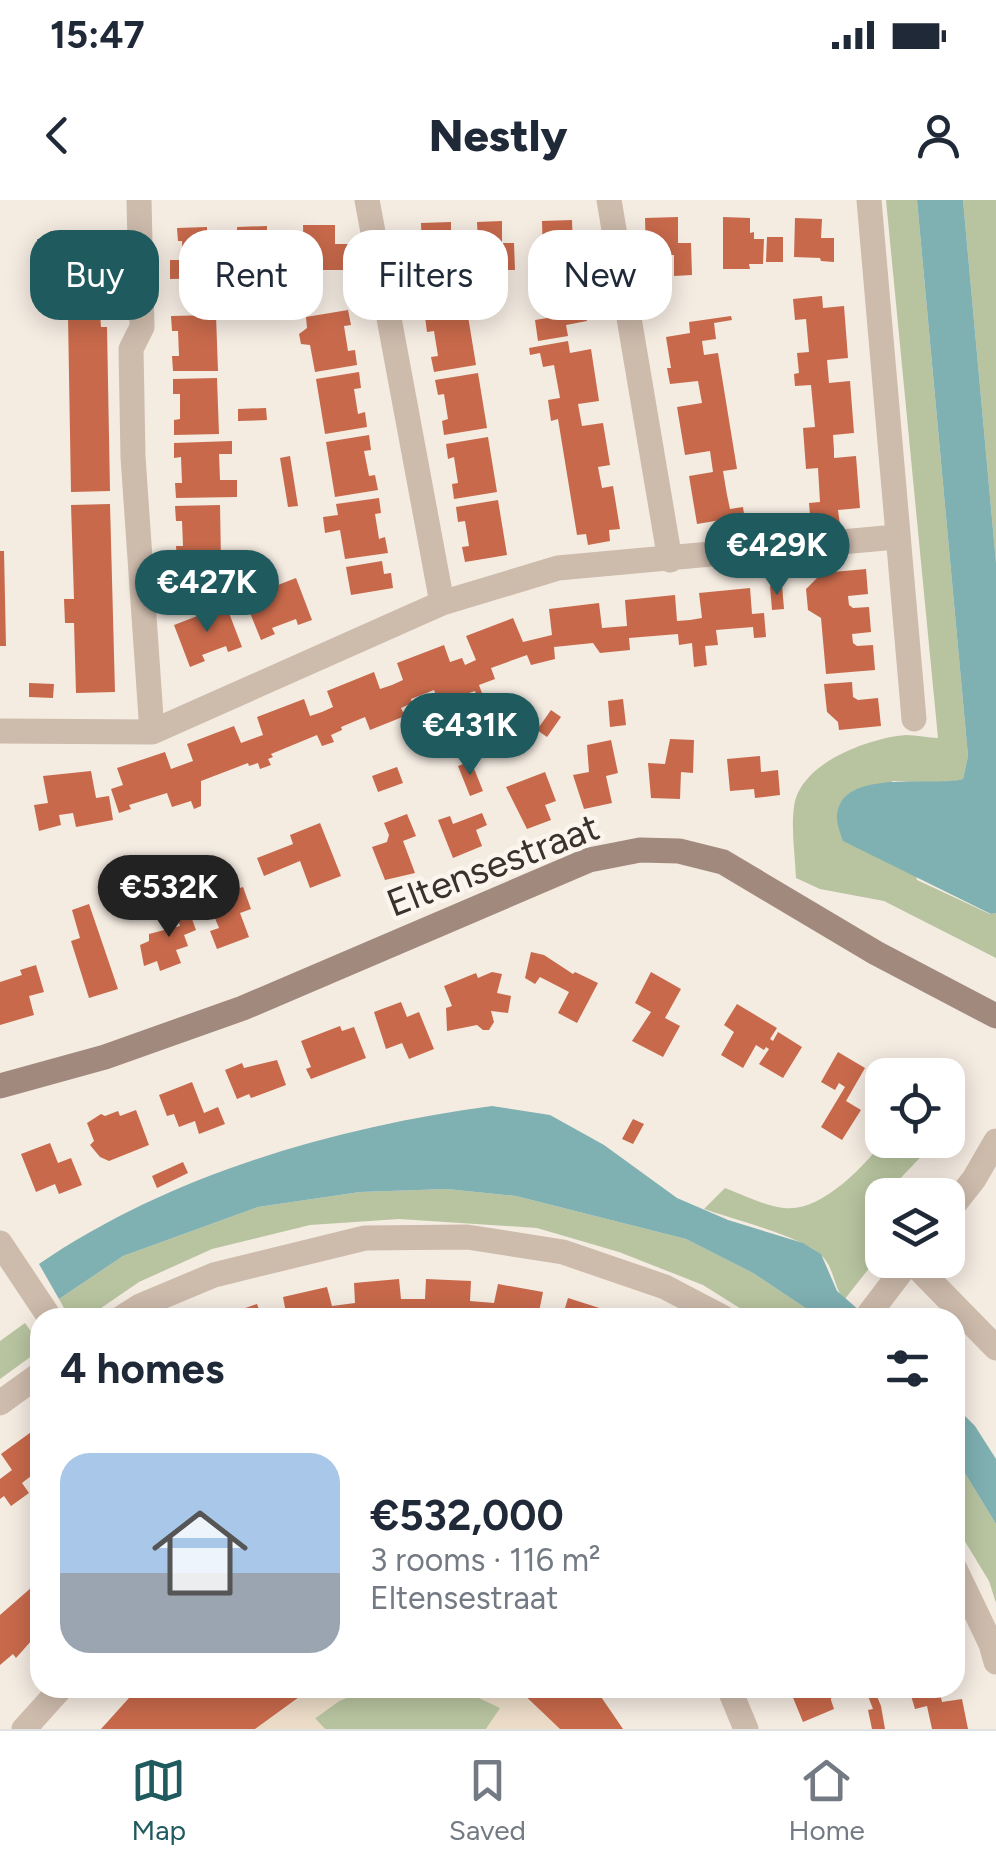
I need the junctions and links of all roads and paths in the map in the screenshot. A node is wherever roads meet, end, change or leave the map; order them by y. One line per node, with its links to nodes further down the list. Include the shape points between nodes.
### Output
1 (139, 200): 10 (street, via 142,327 131,349 133,457)
2 (367, 200): 7 (street)
3 (609, 200): 6 (street)
4 (869, 200): 5 (street)
5 (896, 536): 6 (street); 8 (street)
6 (670, 560): 7 (street, via 558,568)
7 (442, 603): 10 (street)
8 (914, 720)
9 (0, 731): 10 (street)
10 (152, 732)
11 (996, 1016): 12 (street, Eltensestraat, via 724,862 640,850 589,860 244,1008)
12 (0, 1086)
13 (996, 1141): 14 (street)
14 (965, 1191)
15 (0, 1243): 18 (street)
16 (896, 1278): 21 (street)
17 (928, 1278): 22 (street)
18 (43, 1308)
19 (137, 1308): 20 (street, via 214,1274 365,1238 466,1236 564,1252 666,1287)
20 (705, 1308)
21 (873, 1308)
22 (957, 1308)
23 (965, 1316): 24 (street)
24 (996, 1348)
25 (30, 1381): 26 (street)
26 (0, 1403)
27 (965, 1590): 28 (street)
28 (996, 1662)
29 (52, 1698): 31 (street)
30 (733, 1698): 32 (street)
31 (24, 1729)
32 (746, 1729)

